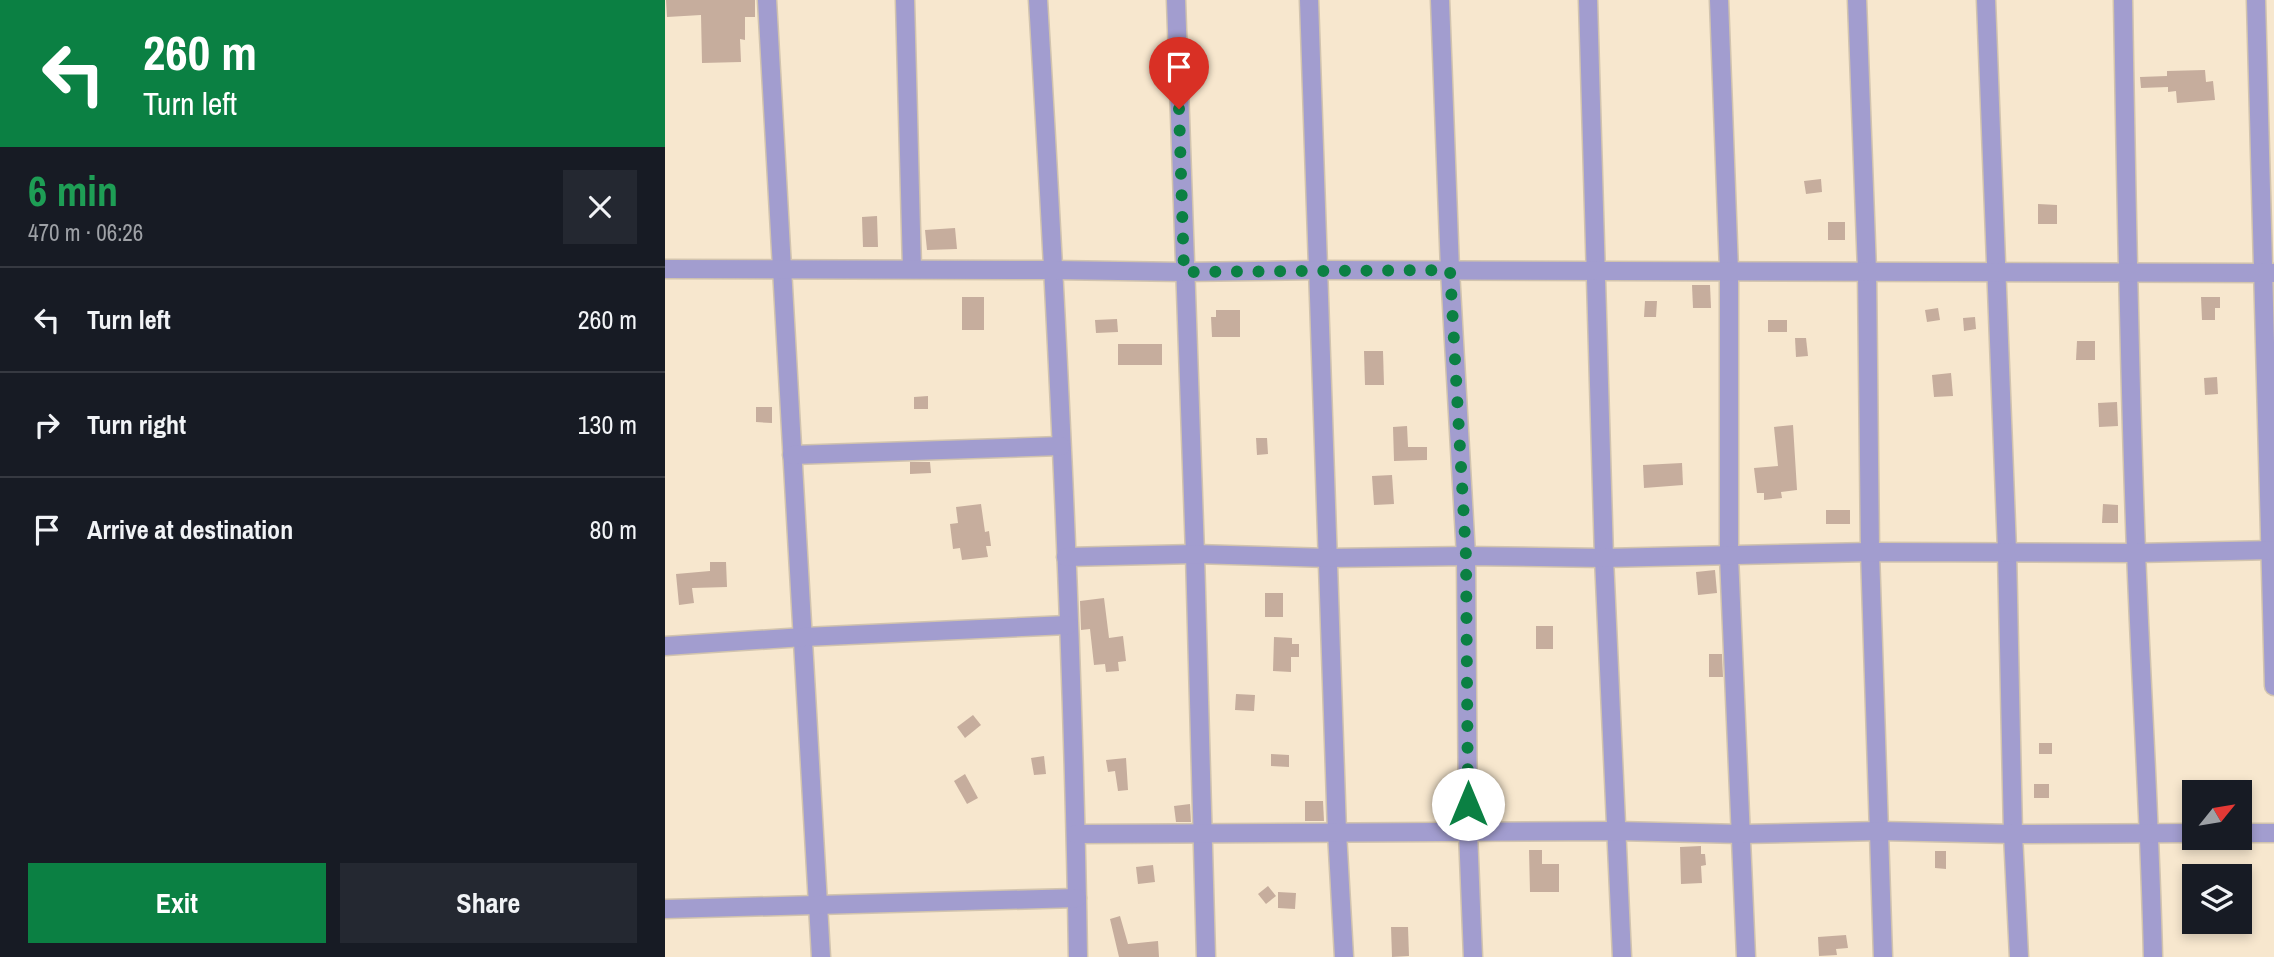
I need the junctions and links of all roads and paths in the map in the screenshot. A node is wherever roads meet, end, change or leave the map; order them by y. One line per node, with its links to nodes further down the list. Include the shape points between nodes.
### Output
1 (767, 0): 14 (street)
2 (905, 0): 15 (street)
3 (1038, 0): 16 (street)
4 (1176, 0): 23 (street)
5 (1309, 0): 17 (street)
6 (1440, 0): 18 (street)
7 (1588, 0): 19 (street)
8 (1719, 0): 20 (street)
9 (1857, 0): 21 (street)
10 (1986, 0): 22 (street)
11 (2123, 0): 24 (street)
12 (2256, 0): 25 (street)
13 (665, 269): 14 (street)
14 (781, 269): 15 (street); 27 (street)
15 (912, 269): 16 (street)
16 (1054, 270): 23 (street); 26 (street)
17 (1317, 270): 18 (street); 23 (street); 36 (street)
18 (1450, 270): 19 (street); 33 (street)
19 (1595, 271): 20 (street); 37 (street)
20 (1729, 271): 21 (street); 34 (street)
21 (1867, 271): 22 (street); 30 (street)
22 (1996, 271): 24 (street); 29 (street)
23 (1184, 272): 32 (street)
24 (2127, 273): 25 (street); 31 (street)
25 (2268, 273): 28 (street)
26 (1061, 446): 27 (street); 35 (street)
27 (792, 455): 39 (street)
28 (2272, 550): 31 (street); 41 (street)
29 (2007, 551): 30 (street); 31 (street); 53 (street)
30 (1870, 552): 34 (street); 43 (street)
31 (2136, 553): 47 (street)
32 (1195, 554): 35 (street); 36 (street); 46 (street)
33 (1466, 556): 36 (street); 37 (street); 45 (street)
34 (1729, 556): 37 (street); 52 (street)
35 (1066, 557): 38 (street)
36 (1329, 558): 44 (street)
37 (1604, 558): 42 (street)
38 (1068, 625): 39 (street); 51 (street)
39 (804, 637): 40 (street); 55 (street)
40 (665, 646)
41 (2274, 686)
42 (1617, 831): 45 (street); 52 (street); 62 (street)
43 (1880, 831): 52 (street); 53 (street); 64 (street)
44 (1337, 832): 45 (street); 46 (street); 60 (street)
45 (1468, 832): 61 (street)
46 (1201, 833): 51 (street); 59 (street)
47 (2151, 833): 48 (street); 53 (street); 66 (street)
48 (2182, 833)
49 (2252, 833): 50 (street)
50 (2274, 833)
51 (1076, 834): 54 (street)
52 (1741, 834): 63 (street)
53 (2013, 834): 65 (street)
54 (1077, 898): 55 (street); 58 (street)
55 (818, 906): 56 (street); 57 (street)
56 (665, 909)
57 (821, 957)
58 (1078, 957)
59 (1206, 957)
60 (1344, 957)
61 (1473, 957)
62 (1622, 957)
63 (1746, 957)
64 (1882, 957)
65 (2019, 957)
66 (2153, 957)

